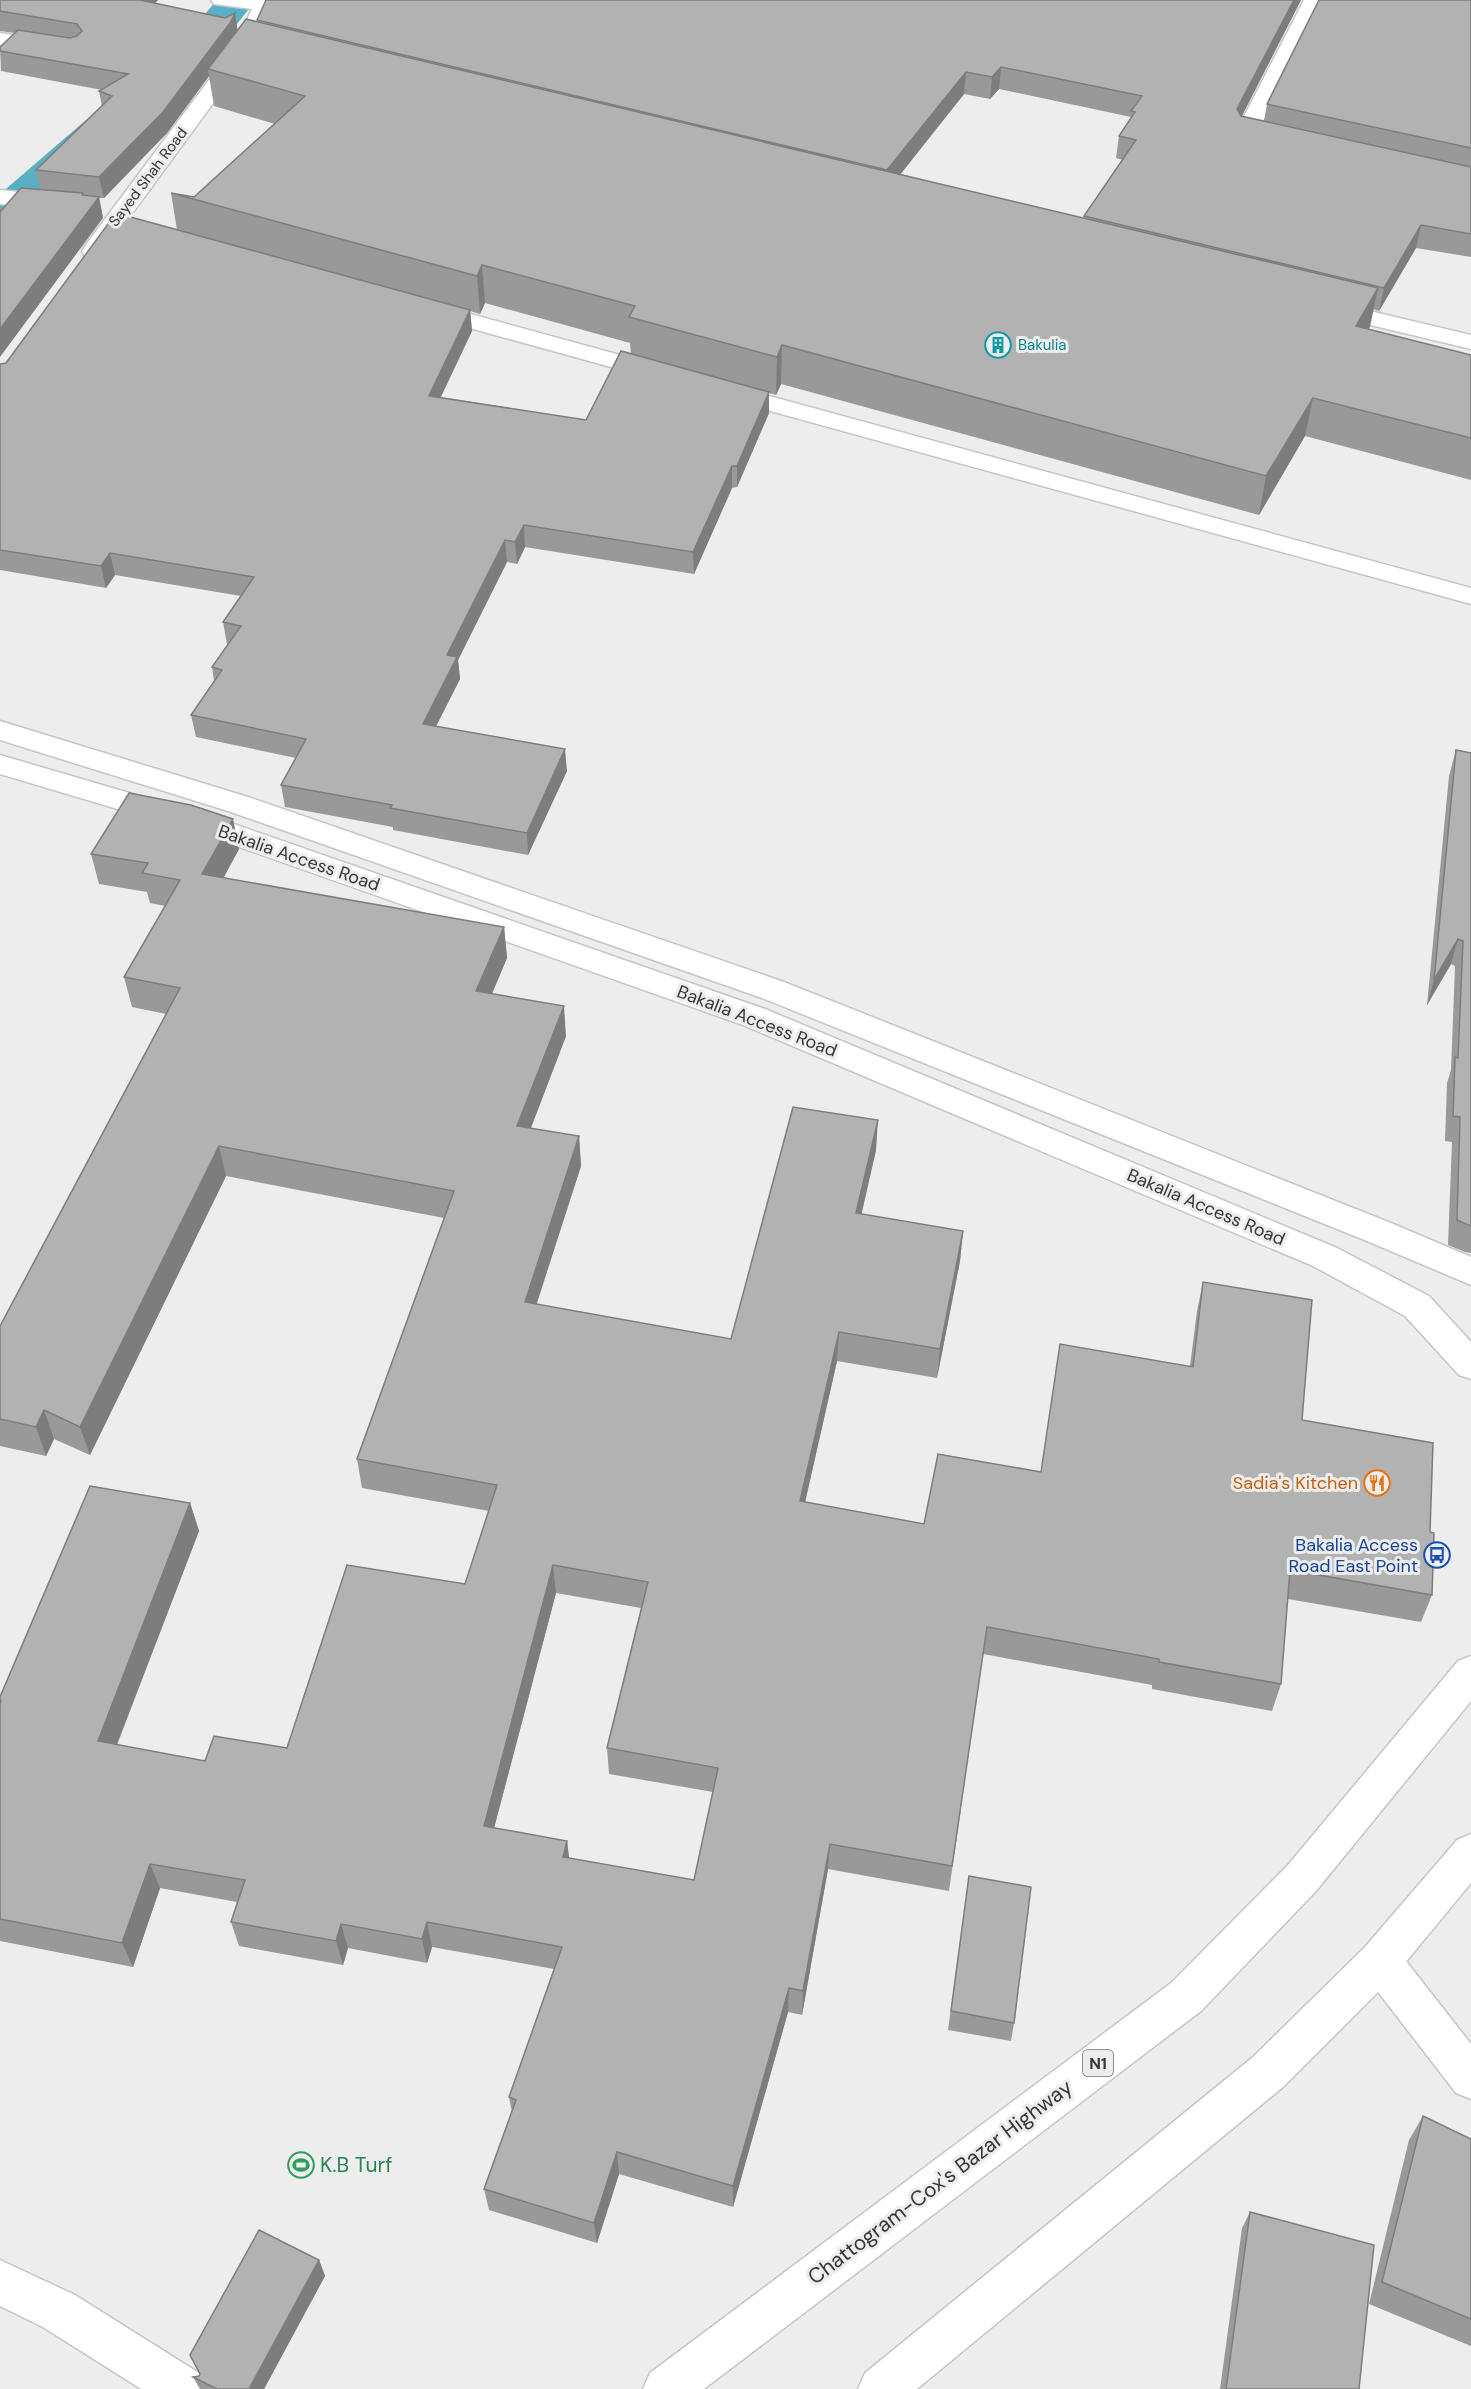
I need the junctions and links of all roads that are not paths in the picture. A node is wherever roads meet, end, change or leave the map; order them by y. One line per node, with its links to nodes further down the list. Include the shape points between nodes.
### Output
1 (221, 0): 3 (main road)
2 (1314, 0): 8 (main road, via 1247,132)
3 (263, 3): 5 (main road, Sayed Shah Road)
4 (0, 39): 6 (main road)
5 (245, 46): 7 (main road); 11 (main road, Sayed Shah Road)
6 (74, 51)
7 (268, 51)
8 (1292, 142)
9 (0, 197): 10 (main road)
10 (80, 205)
11 (78, 272)
12 (401, 302): 15 (main road)
13 (1309, 303): 14 (main road)
14 (1471, 342)
15 (1471, 597)
16 (0, 730): 18 (main road, Bakalia Access Road, via 238,804 773,990)
17 (0, 765): 20 (main road, Bakalia Access Road, via 218,829 754,1017 1325,1257)
18 (1417, 1248): 19 (main road, Bakalia Access Road); 20 (main road)
19 (1471, 1272)
20 (1395, 1294): 21 (main road, Bakalia Access Road, via 1417,1306)
21 (1471, 1365)
22 (1471, 1673): 28 (main road, Chattogram-Cox's Bazar Highway / N1, via 1302,1878 1186,1997)
23 (1471, 1853): 24 (main road)
24 (1380, 1961): 25 (main road); 29 (main road, via 1268,2072)
25 (1471, 2078)
26 (0, 2282): 27 (main road, via 59,2311)
27 (183, 2389)
28 (666, 2389)
29 (881, 2389)

